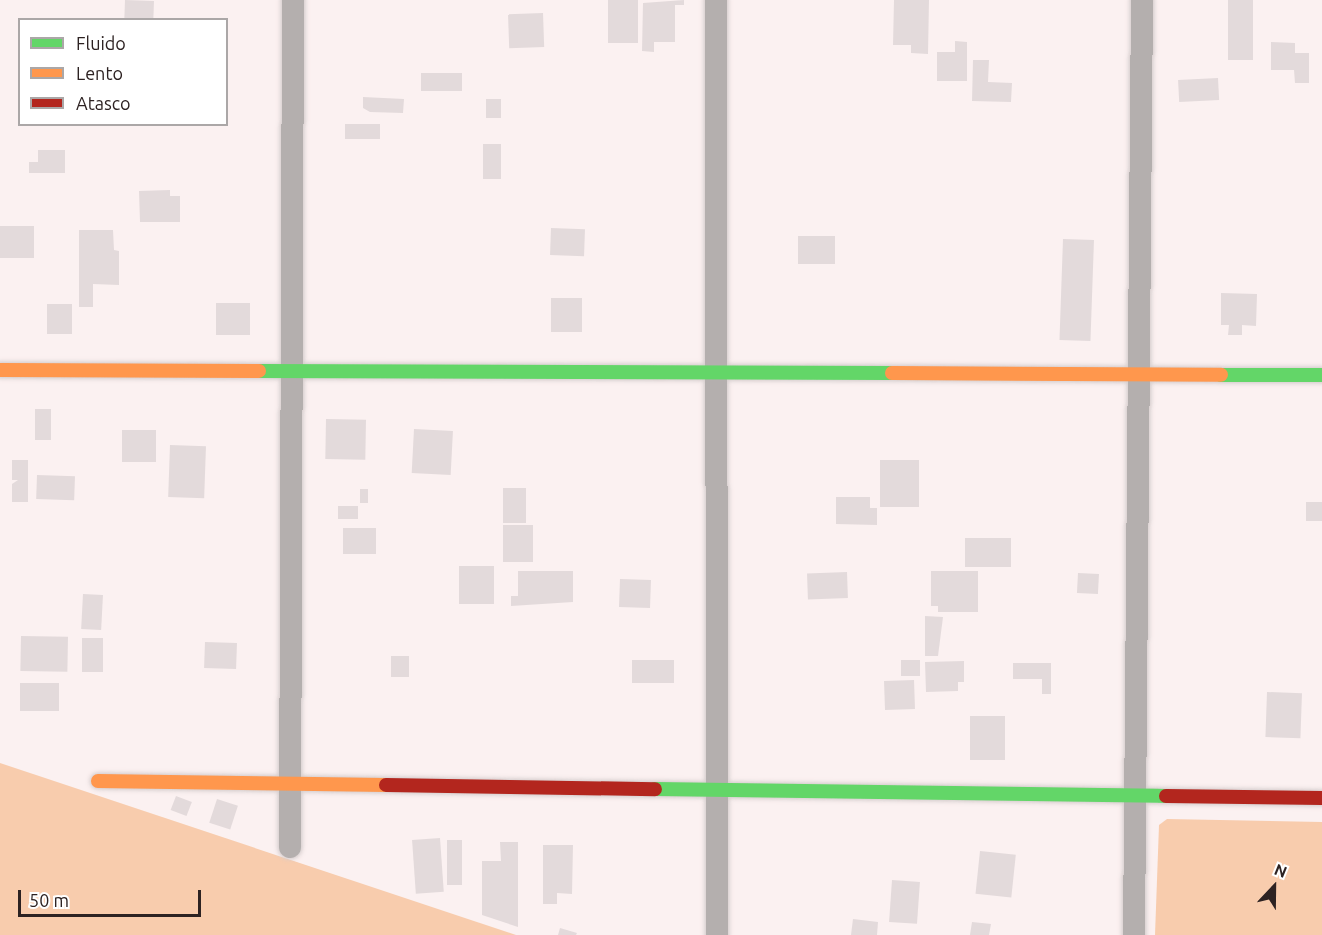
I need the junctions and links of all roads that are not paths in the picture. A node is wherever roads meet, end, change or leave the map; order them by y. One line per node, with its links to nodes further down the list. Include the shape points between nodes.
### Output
1 (293, 0): 5 (street)
2 (716, 0): 6 (street)
3 (1142, 0): 7 (street)
4 (0, 370): 5 (street)
5 (292, 371): 6 (street); 10 (street)
6 (716, 373): 7 (street); 11 (street)
7 (1139, 374): 8 (street); 12 (street)
8 (1322, 375)
9 (98, 781): 10 (street)
10 (291, 783): 11 (street); 14 (street)
11 (717, 790): 12 (street); 15 (street)
12 (1136, 796): 13 (street); 16 (street)
13 (1322, 798)
14 (290, 847)
15 (717, 935)
16 (1134, 935)

